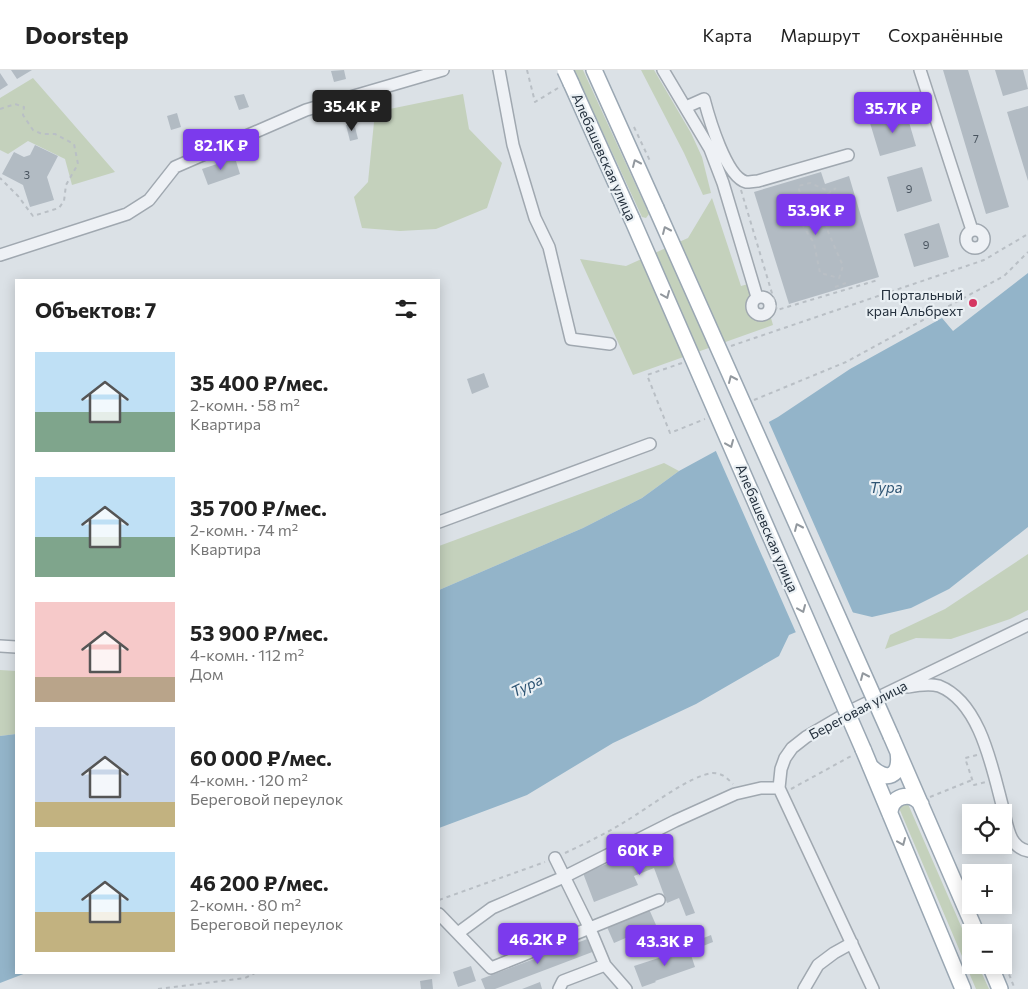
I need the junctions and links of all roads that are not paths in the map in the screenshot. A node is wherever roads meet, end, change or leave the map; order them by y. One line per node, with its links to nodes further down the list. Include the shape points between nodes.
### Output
1 (443, 70): 10 (street, via 306,110 175,167 149,200 127,214)
2 (499, 70): 12 (street, via 513,145 534,218 549,247 571,339)
3 (663, 70): 7 (street)
4 (920, 70): 9 (street)
5 (595, 73): 19 (main road, Алебашевская улица, one-way to 5, bridge)
6 (565, 80): 20 (main road, Алебашевская улица, one-way to 20, bridge, via 632,218 858,752)
7 (686, 107): 8 (street, via 704,99 709,122 729,167 746,182); 11 (street, via 710,149 723,183)
8 (848, 154)
9 (972, 230)
10 (0, 255)
11 (758, 297)
12 (610, 344)
13 (650, 444): 14 (street)
14 (440, 522)
15 (1028, 625): 18 (street, Береговая улица)
16 (0, 646): 17 (street)
17 (15, 647)
18 (897, 690): 21 (street, Береговая улица, via 826,724 792,748 781,769); 23 (street, via 923,684 938,686 965,706 982,735)
19 (898, 751): 20 (main road, via 899,766 890,776 881,775); 22 (main road, Алебашевская улица)
20 (870, 766): 24 (main road, Алебашевская улица)
21 (785, 789): 28 (street, via 761,788 735,794); 34 (street)
22 (926, 801): 24 (main road, via 904,796 892,803); 31 (main road, Алебашевская улица)
23 (1001, 804)
24 (890, 814): 41 (main road, Алебашевская улица, one-way to 41)
25 (1012, 838): 26 (street, via 1020,850)
26 (1028, 851)
27 (555, 858): 28 (street)
28 (564, 877): 32 (street); 33 (street, via 492,908)
29 (659, 900): 32 (street)
30 (440, 915): 33 (street)
31 (973, 924)
32 (590, 929): 33 (street, via 491,968); 35 (street)
33 (458, 934)
34 (852, 943): 39 (street, via 818,965); 40 (street)
35 (605, 966): 37 (street, via 563,981); 38 (street)
36 (994, 974): 42 (main road)
37 (559, 989)
38 (626, 989)
39 (804, 989)
40 (873, 989)
41 (963, 989)
42 (1000, 989)

